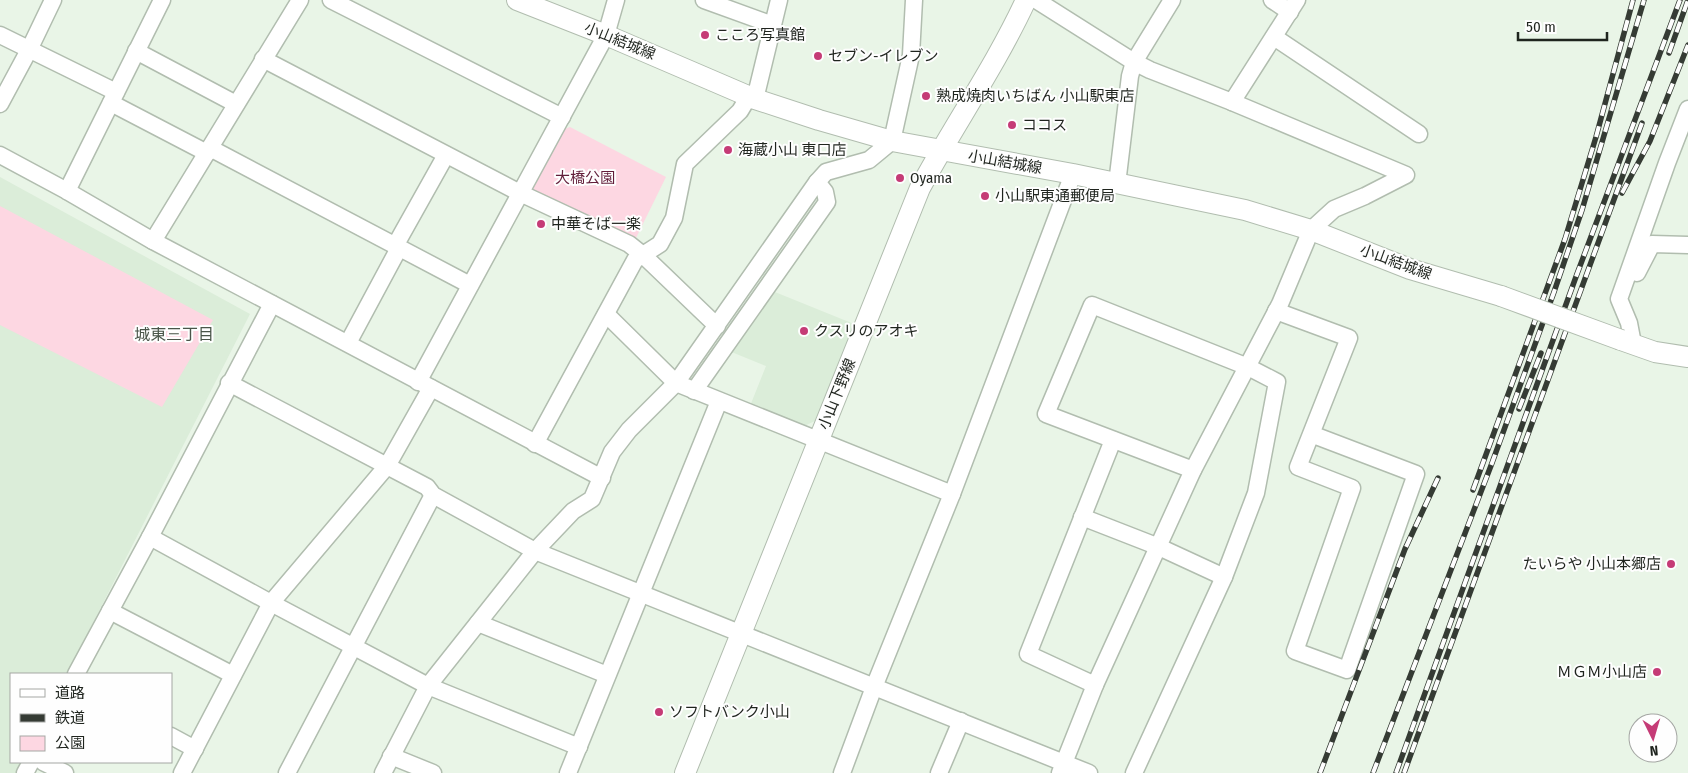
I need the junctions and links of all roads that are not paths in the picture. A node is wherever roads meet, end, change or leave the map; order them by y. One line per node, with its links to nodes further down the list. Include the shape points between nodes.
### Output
1 (53, 0): 19 (street)
2 (162, 0): 20 (street)
3 (300, 0): 21 (street)
4 (331, 0): 29 (street)
5 (517, 0): 17 (main road, 小山結城線)
6 (616, 0): 17 (street)
7 (704, 0): 15 (street)
8 (779, 0): 15 (street)
9 (914, 0): 31 (street, via 911,55)
10 (1026, 0): 33 (main road, 小山下野線)
11 (1036, 0): 22 (street)
12 (1172, 0): 22 (street)
13 (1272, 0): 14 (street)
14 (1294, 6): 18 (street)
15 (773, 25): 24 (street)
16 (0, 35): 19 (street)
17 (606, 35): 24 (main road, 小山結城線); 29 (street)
18 (1274, 37): 25 (street); 30 (street)
19 (29, 50): 23 (street); 26 (street)
20 (136, 51): 23 (street); 27 (street)
21 (263, 59): 27 (street); 34 (street)
22 (1134, 62): 25 (street); 38 (street)
23 (114, 97): 32 (street); 39 (street)
24 (752, 97): 31 (main road, 小山結城線); 45 (street, via 685,164 674,218 660,244)
25 (1232, 102): 41 (street, via 1406,175 1334,209)
26 (0, 104)
27 (236, 104): 32 (street)
28 (1688, 109): 47 (street)
29 (562, 117): 40 (street)
30 (1419, 134)
31 (892, 141): 33 (main road, 小山結城線); 37 (street, via 869,160 826,172)
32 (208, 150): 42 (street); 44 (street)
33 (940, 150): 36 (main road, 小山結城線); 64 (main road, 小山下野線, via 920,188)
34 (446, 155): 40 (street); 44 (street)
35 (0, 156): 39 (street)
36 (1073, 174): 38 (main road, 小山結城線); 69 (street)
37 (817, 182): 51 (street); 52 (street, via 825,192 827,202)
38 (1117, 184): 41 (main road, 小山結城線, via 1245,210)
39 (67, 191): 42 (street)
40 (520, 193): 45 (street, via 629,244); 46 (street)
41 (1311, 230): 49 (street); 53 (main road, 小山結城線, bridge, via 1410,268 1501,296)
42 (153, 241): 48 (street)
43 (1688, 245): 47 (street, via 1652,244 1626,294)
44 (397, 247): 46 (street); 54 (street)
45 (644, 256): 50 (street, via 635,260); 51 (street)
46 (470, 285): 59 (street)
47 (1619, 299): 53 (street, via 1629,323)
48 (272, 304): 54 (street); 57 (street)
49 (1276, 311): 56 (street); 62 (street, via 1348,338)
50 (606, 314): 58 (street); 65 (street)
51 (719, 322): 52 (street); 58 (street)
52 (736, 332): 60 (street)
53 (1627, 342): 55 (main road, via 1654,352)
54 (348, 343): 59 (street)
55 (1688, 357)
56 (1248, 367): 63 (street, via 1092,305 1046,414); 67 (street); 75 (street, via 1277,382 1256,493)
57 (230, 383): 66 (street); 72 (street)
58 (676, 383): 60 (street); 68 (street, via 628,430 612,452)
59 (425, 385): 65 (street); 66 (street)
60 (694, 391): 61 (street)
61 (719, 401): 64 (street); 76 (street)
62 (1311, 434): 62 (street, via 1298,467 1352,488 1295,651 1347,670 1416,474)
63 (1113, 440): 67 (street); 71 (street)
64 (818, 441): 69 (street); 80 (main road, 小山下野線)
65 (535, 444): 68 (street)
66 (387, 466): 70 (street, via 427,487); 77 (street)
67 (1193, 470): 73 (street)
68 (602, 478): 74 (street, via 592,500 573,511)
69 (952, 494): 87 (street)
70 (433, 495): 74 (street); 81 (street)
71 (1082, 517): 73 (street); 85 (street, via 1028,654)
72 (150, 537): 77 (street); 78 (street)
73 (1159, 547): 75 (street); 85 (street)
74 (535, 551): 76 (street); 79 (street)
75 (1224, 577): 105 (street)
76 (641, 594): 80 (street); 84 (street)
77 (271, 603): 81 (street); 83 (street)
78 (110, 611): 82 (street); 83 (street)
79 (478, 623): 84 (street); 86 (street)
80 (741, 634): 87 (street); 101 (main road, 小山下野線)
81 (354, 647): 86 (street); 97 (street)
82 (77, 673)
83 (233, 675): 91 (street)
84 (608, 675): 90 (street)
85 (1095, 684): 94 (street)
86 (428, 686): 90 (street); 92 (street)
87 (874, 687): 88 (street); 102 (street)
88 (961, 721): 94 (street); 103 (street)
89 (172, 737): 91 (street)
90 (578, 746): 100 (street)
91 (195, 749): 96 (street)
92 (391, 756): 98 (street); 99 (street)
93 (45, 763): 95 (street)
94 (1062, 768): 104 (street)
95 (65, 773)
96 (182, 773)
97 (288, 773)
98 (383, 773)
99 (433, 773)
100 (568, 773)
101 (685, 773)
102 (842, 773)
103 (939, 773)
104 (1088, 773)
105 (1134, 773)

